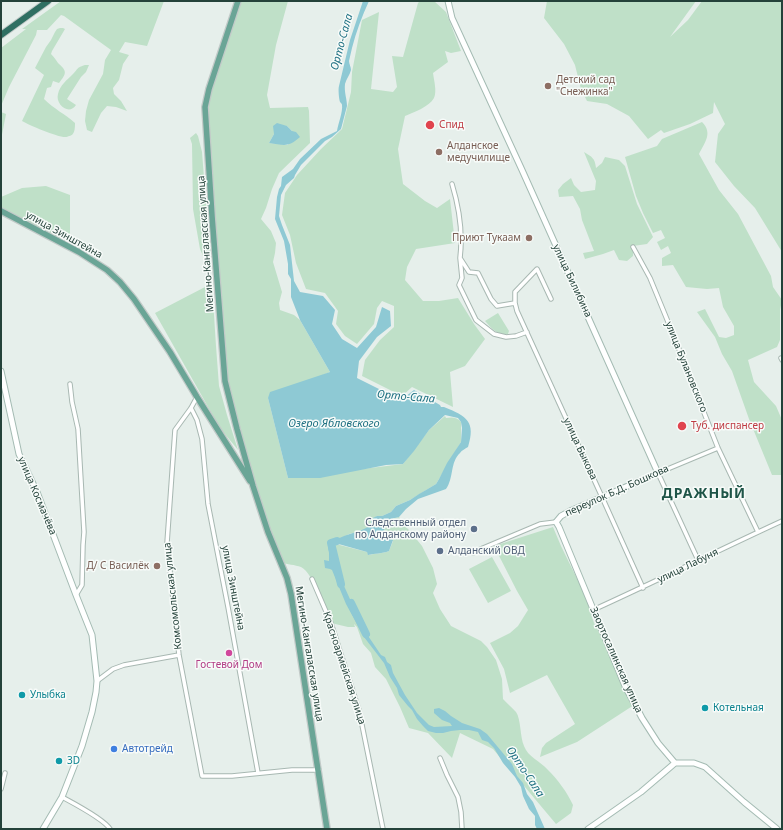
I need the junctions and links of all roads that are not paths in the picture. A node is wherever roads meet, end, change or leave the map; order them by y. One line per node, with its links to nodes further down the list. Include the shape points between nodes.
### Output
1 (48, 1): 4 (highway)
2 (238, 1): 18 (main road, Мегино-Кангаласская улица, via 209,89 205,110 226,381)
3 (448, 1): 17 (street, улица Билибина, via 452,18)
4 (1, 35)
5 (452, 184): 8 (street, via 462,245)
6 (1, 211): 14 (main road, улица Зинштейна, via 79,252 107,270 120,282 170,352)
7 (633, 246): 16 (street, улица Булановского, via 650,278)
8 (460, 258): 10 (street, via 469,272 478,274 497,306); 11 (street, via 462,278 459,285 476,320 494,334 506,337)
9 (551, 299): 10 (street, via 537,270 515,292)
10 (515, 303): 11 (street, улица Быкова)
11 (527, 332): 19 (street, улица Быкова)
12 (1, 371): 27 (street, улица Космачёва, via 19,454 38,492)
13 (70, 384): 27 (street, via 78,429 84,532 82,585)
14 (197, 397): 15 (street, Комсомольская улица); 18 (main road, Мегино-Кангаласская улица)
15 (191, 408): 29 (street, Комсомольская улица, via 175,430 167,543); 35 (street, улица Зинштейна, via 202,439 208,504)
16 (718, 448): 17 (street, переулок Б.Д. Бошкова); 22 (street, улица Булановского)
17 (658, 473): 19 (street, переулок Б.Д. Бошкова); 24 (street, улица Билибина)
18 (253, 486): 33 (main road, Мегино-Кангаласская улица, via 291,594)
19 (602, 497): 21 (street, переулок Б.Д. Бошкова, via 570,511); 26 (street, улица Быкова)
20 (782, 521): 22 (street, улица Лабуня)
21 (556, 522): 23 (street, переулок Б.Д. Бошкова, via 540,524); 28 (street, Заортосалинская улица)
22 (758, 532): 24 (street, улица Лабуня)
23 (473, 553)
24 (698, 560): 26 (street, улица Лабуня)
25 (312, 579): 41 (street, Красноармейская улица, via 331,623 359,710)
26 (643, 588): 28 (street, улица Лабуня)
27 (76, 595): 30 (street, улица Космачёва, via 92,635)
28 (593, 610): 32 (street, Заортосалинская улица, via 625,686 642,718)
29 (179, 655): 30 (street, via 124,665 113,669); 35 (street, Комсомольская улица, via 202,776)
30 (98, 681): 37 (street, улица Космачёва, via 82,746)
31 (440, 758): 42 (street, via 458,797)
32 (675, 763): 43 (street, via 642,792); 44 (street, via 694,763 705,767)
33 (318, 770): 35 (street); 40 (main road, Мегино-Кангаласская улица)
34 (5, 773): 36 (street)
35 (258, 773)
36 (1, 789)
37 (62, 797): 38 (street, улица Космачёва); 39 (street, via 98,818)
38 (43, 829)
39 (110, 829)
40 (327, 829)
41 (383, 829)
42 (462, 829)
43 (588, 829)
44 (778, 829)

